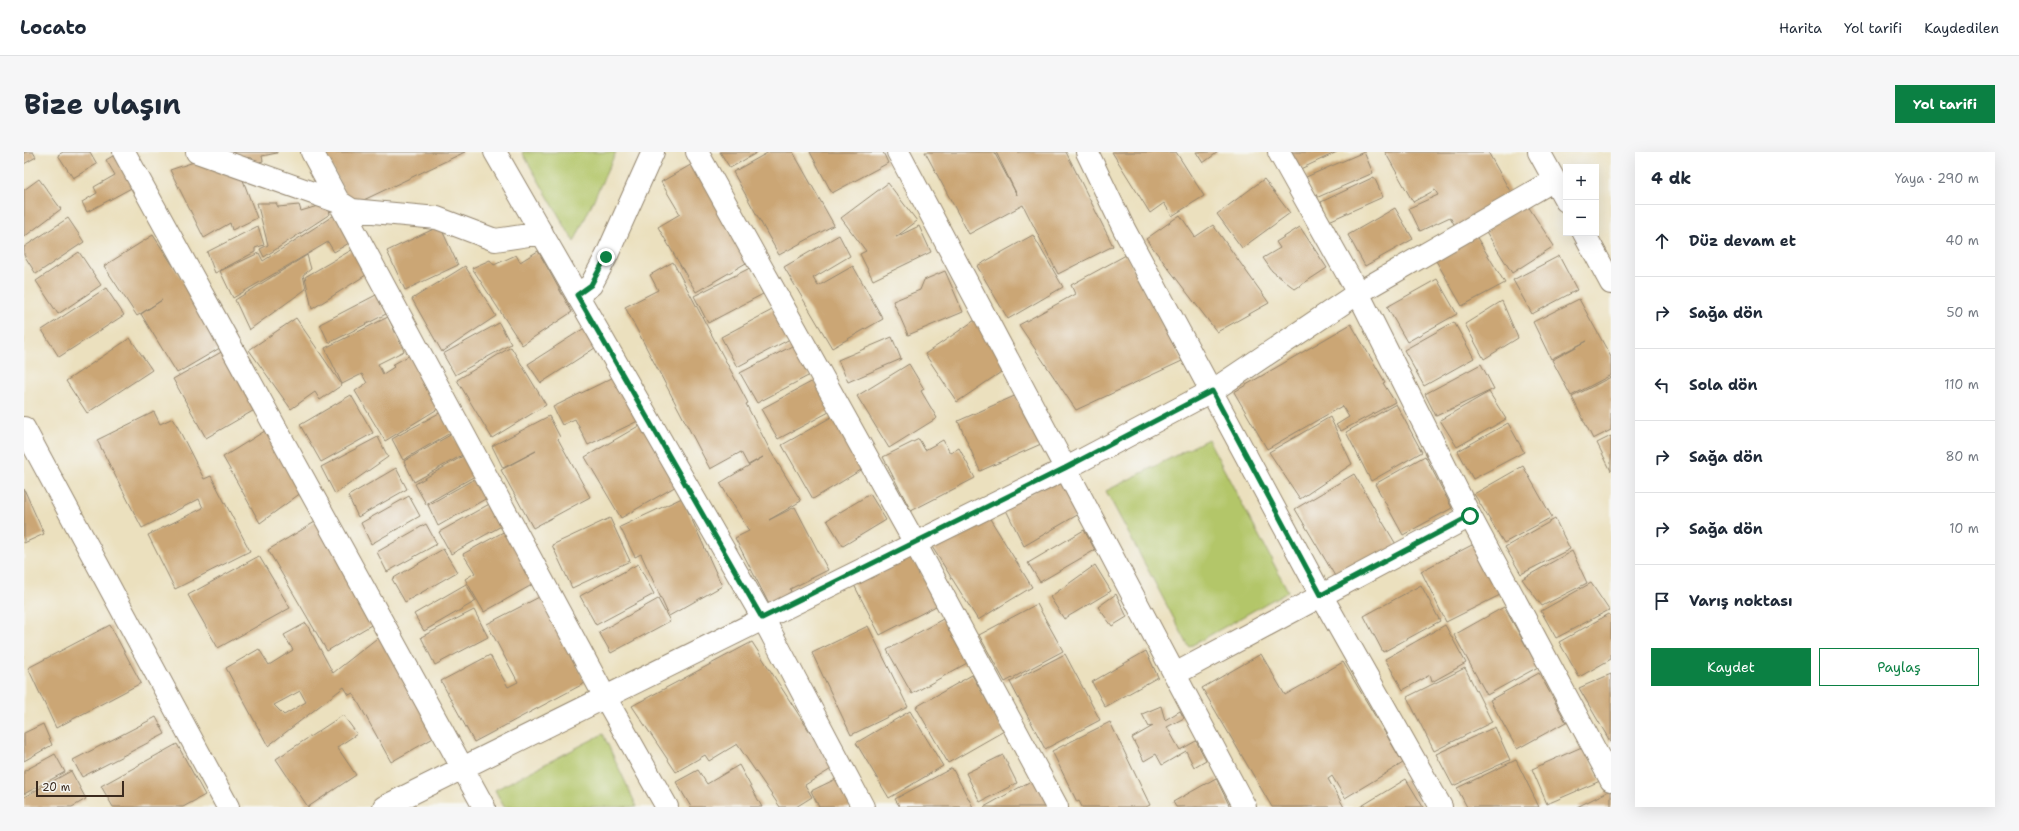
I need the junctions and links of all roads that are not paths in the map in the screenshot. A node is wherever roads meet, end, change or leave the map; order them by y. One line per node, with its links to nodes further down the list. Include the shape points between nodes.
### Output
1 (124, 152): 28 (street)
2 (197, 152): 13 (street)
3 (312, 152): 13 (street)
4 (495, 152): 14 (street)
5 (653, 152): 18 (street, via 606,257 591,285)
6 (697, 152): 23 (street)
7 (898, 152): 21 (street)
8 (1087, 152): 19 (street, via 1124,230)
9 (1279, 152): 17 (street)
10 (1539, 152): 11 (street)
11 (1554, 180): 12 (street); 17 (street)
12 (1565, 200)
13 (341, 203): 14 (street, via 352,210 437,218 496,240); 27 (street)
14 (542, 234): 18 (street)
15 (1586, 236): 16 (street)
16 (1611, 283)
17 (1358, 293): 19 (street); 22 (street)
18 (577, 295): 25 (street)
19 (1212, 391): 21 (street); 24 (street)
20 (24, 428): 30 (street)
21 (1065, 468): 23 (street); 26 (street)
22 (1470, 516): 24 (street); 29 (street)
23 (915, 543): 25 (street); 35 (street)
24 (1321, 595): 26 (street); 37 (street)
25 (762, 618): 27 (street); 34 (street)
26 (1175, 674): 36 (street)
27 (605, 697): 28 (street); 33 (street)
28 (463, 768): 31 (street); 32 (street)
29 (1611, 780)
30 (228, 807)
31 (384, 807)
32 (484, 807)
33 (667, 807)
34 (863, 807)
35 (1057, 807)
36 (1246, 807)
37 (1441, 807)

